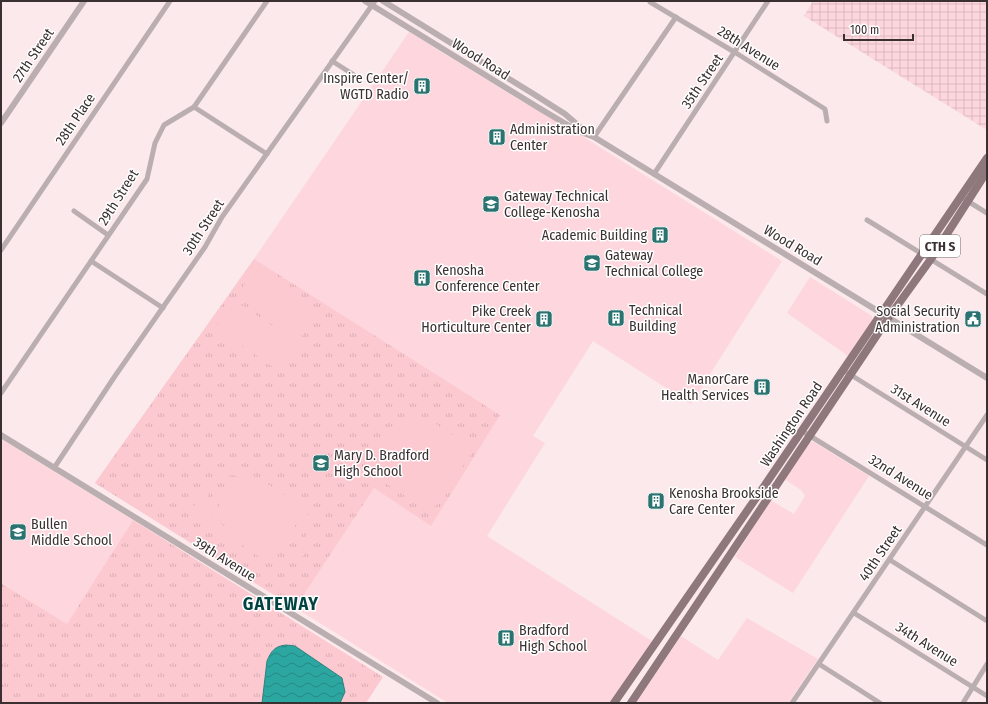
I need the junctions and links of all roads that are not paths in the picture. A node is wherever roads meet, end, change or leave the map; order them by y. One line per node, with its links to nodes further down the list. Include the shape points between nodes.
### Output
1 (84, 1): 15 (street, 27th Street)
2 (170, 1): 28 (street, 28th Place)
3 (267, 1): 13 (street, 29th Street)
4 (365, 1): 8 (street, Wood Road)
5 (383, 1): 16 (street, Wood Road, via 538,97)
6 (768, 1): 10 (street, 35th Street)
7 (650, 2): 9 (street, 28th Avenue)
8 (373, 3): 11 (street, 30th Street); 16 (street, Wood Road, via 532,104 576,130)
9 (676, 18): 10 (street, 28th Avenue); 17 (street)
10 (736, 53): 14 (street, 28th Avenue, via 825,109); 21 (street, 35th Street)
11 (332, 61): 12 (street); 18 (street, 30th Street)
12 (354, 75)
13 (194, 107): 18 (street); 27 (street, 29th Street, via 164,125 155,143 147,179)
14 (827, 121)
15 (1, 123)
16 (587, 133): 17 (street, Wood Road)
17 (594, 137): 21 (street, Wood Road)
18 (267, 154): 33 (street, 30th Street)
19 (987, 158): 22 (main road, Washington Road / CTH S)
20 (987, 171): 23 (main road, Washington Road / CTH S)
21 (654, 174): 34 (street, Wood Road)
22 (961, 197): 23 (street); 29 (main road, Washington Road / CTH S)
23 (968, 202): 25 (street); 30 (main road, Washington Road / CTH S)
24 (74, 211): 27 (street)
25 (987, 214)
26 (867, 220): 29 (street)
27 (108, 235): 31 (street, 29th Street)
28 (1, 250)
29 (922, 254): 30 (street); 34 (main road, Washington Road / CTH S)
30 (931, 259): 32 (street); 34 (main road, Washington Road / CTH S)
31 (91, 261): 33 (street); 38 (street, 29th Street)
32 (987, 294)
33 (163, 308): 47 (street, 30th Street)
34 (886, 315): 35 (main road, Washington Road / CTH S); 36 (main road, Washington Road / CTH S); 37 (street, Wood Road)
35 (843, 370): 36 (street, 31st Avenue); 40 (main road, Washington Road / CTH S)
36 (851, 375): 42 (main road, Washington Road / CTH S); 43 (street, 31st Avenue)
37 (987, 378)
38 (1, 393)
39 (987, 415): 43 (street, 40th Street)
40 (802, 431): 42 (street, 32nd Avenue); 44 (main road, Washington Road)
41 (1, 435): 47 (street, 39th Avenue)
42 (811, 435): 46 (main road, Washington Road); 48 (street, 32nd Avenue)
43 (964, 446): 45 (street, 31st Avenue); 48 (street, 40th Street)
44 (784, 457): 46 (main road); 58 (main road, Washington Road)
45 (987, 460)
46 (792, 462): 59 (main road, Washington Road)
47 (54, 468): 57 (street, 39th Avenue)
48 (926, 507): 49 (street, 32nd Avenue); 50 (street, 40th Street)
49 (987, 545)
50 (890, 560): 51 (street, 40th Street); 52 (street)
51 (854, 613): 53 (street, 40th Street); 55 (street, 34th Avenue)
52 (987, 621)
53 (819, 664): 60 (street, 40th Street); 61 (street)
54 (987, 664): 55 (street)
55 (973, 687): 56 (street, 34th Avenue); 62 (street)
56 (987, 696)
57 (437, 703)
58 (614, 703)
59 (631, 703)
60 (792, 703)
61 (880, 703)
62 (963, 703)

